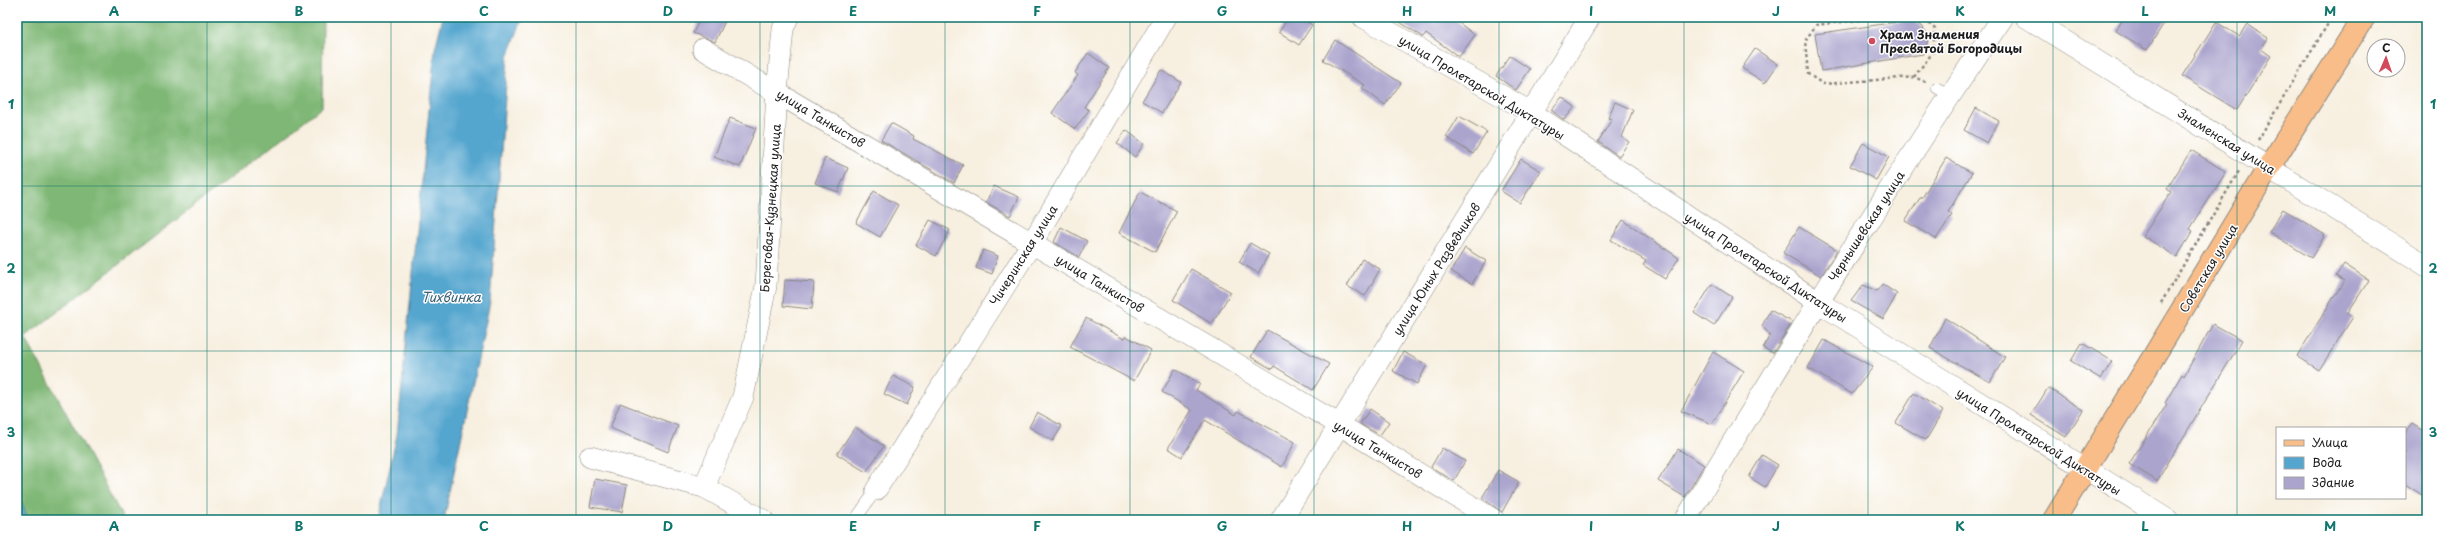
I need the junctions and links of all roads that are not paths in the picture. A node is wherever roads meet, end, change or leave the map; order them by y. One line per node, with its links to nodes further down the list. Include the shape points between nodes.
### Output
1 (788, 17): 9 (street, Береговая-Кузнецкая улица, via 783,29)
2 (1166, 17): 12 (street, Чичеринская улица)
3 (1363, 17): 10 (street, улица Пролетарской Диктатуры)
4 (1590, 17): 10 (street, улица Юных Разведчиков)
5 (2003, 17): 14 (street, Чернышевская улица, via 1944,92)
6 (2026, 17): 11 (street, Знаменская улица)
7 (2364, 17): 11 (main road, Советская улица)
8 (704, 49): 9 (street, улица Танкистов)
9 (777, 92): 12 (street, улица Танкистов); 18 (street, Береговая-Кузнецкая улица, via 766,286 743,397)
10 (1532, 113): 14 (street, улица Пролетарской Диктатуры); 15 (street, улица Юных Разведчиков)
11 (2269, 167): 13 (street, Знаменская улица); 17 (main road, Советская улица)
12 (1032, 243): 15 (street, улица Танкистов); 19 (street, Чичеринская улица)
13 (2427, 266)
14 (1818, 302): 17 (street, улица Пролетарской Диктатуры); 25 (street, Чернышевская улица)
15 (1340, 425): 23 (street, улица Юных Разведчиков); 24 (street, улица Танкистов)
16 (590, 457): 18 (street)
17 (2085, 469): 20 (main road, Советская улица); 26 (street, улица Пролетарской Диктатуры)
18 (704, 487): 21 (street)
19 (876, 490): 22 (lane)
20 (2044, 517)
21 (763, 520)
22 (855, 520)
23 (1281, 520)
24 (1494, 520)
25 (1684, 520)
26 (2168, 520)

